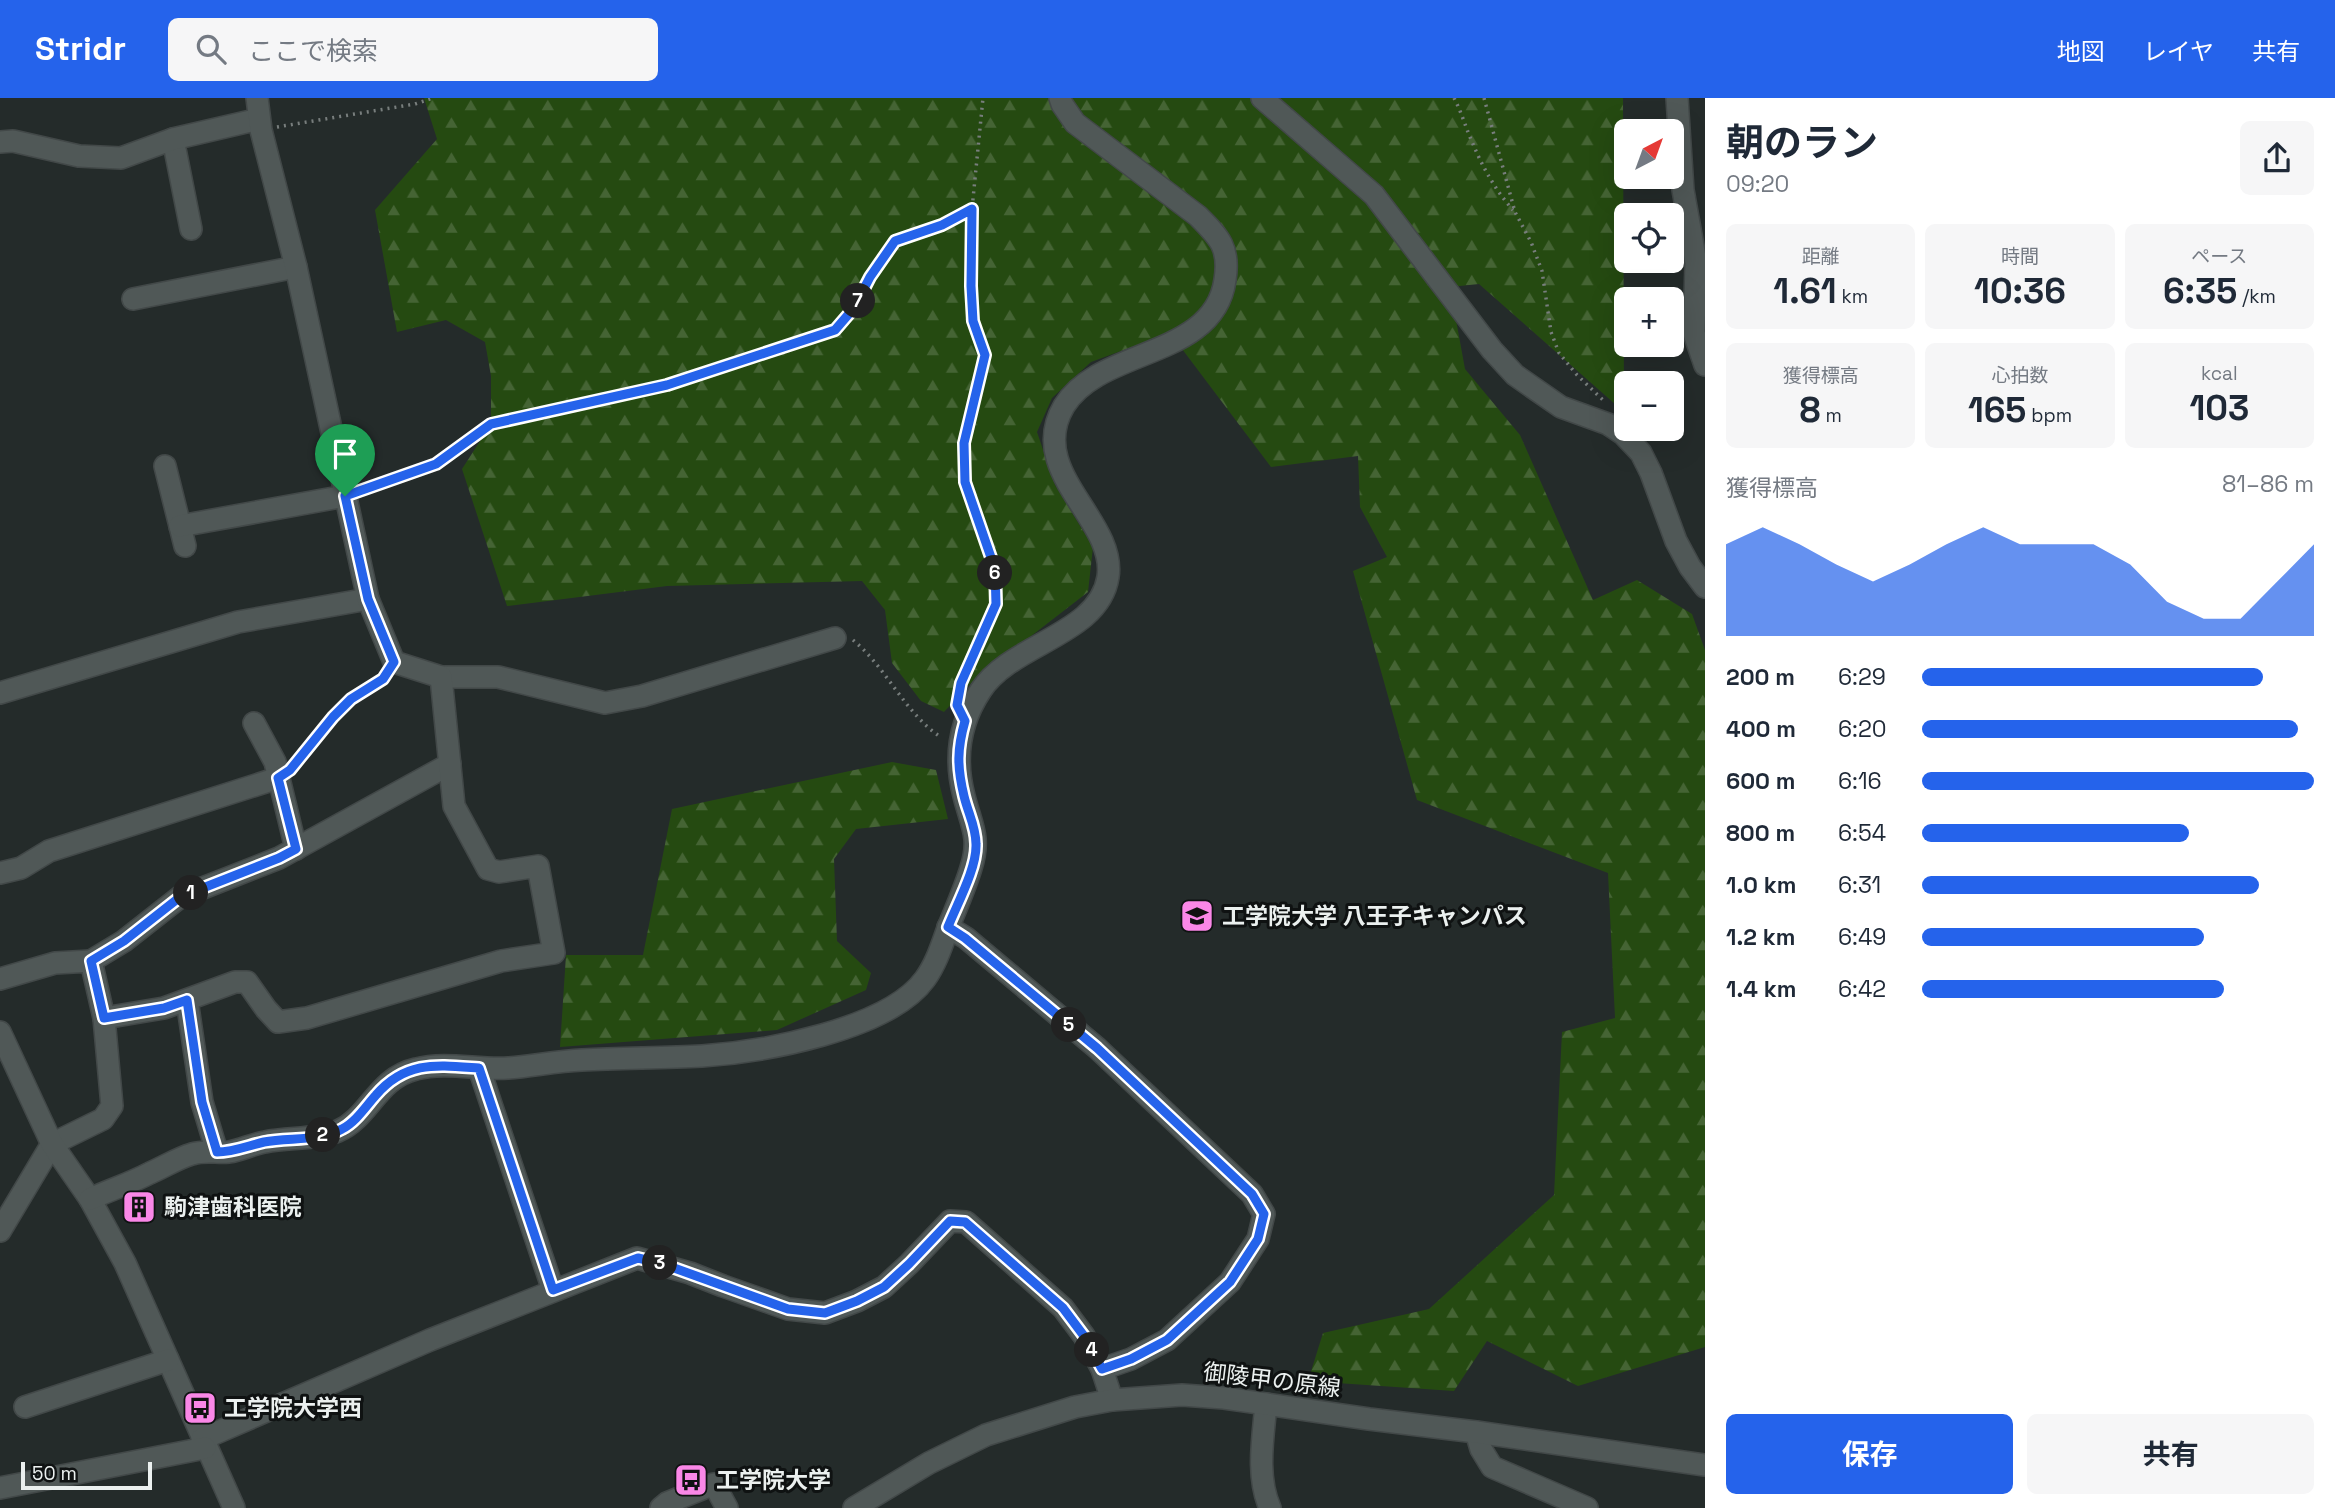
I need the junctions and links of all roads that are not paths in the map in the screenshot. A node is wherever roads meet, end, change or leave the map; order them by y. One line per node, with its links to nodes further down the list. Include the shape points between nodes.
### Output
1 (1060, 98): 23 (street, via 1074,123 1198,216 1225,248 1228,264 1224,291 1215,310 1200,325 1095,377 1065,404 1057,422 1057,458 1108,555 1110,571 1099,601 1085,617 1016,656 985,684 972,704 958,748 977,847)
2 (1262, 98): 13 (street, via 1374,195 1515,375 1561,407 1608,424 1641,453 1676,541)
3 (1677, 98): 10 (street, via 1683,190 1696,263 1694,333)
4 (259, 116): 5 (street); 8 (street)
5 (173, 139): 6 (street, via 121,158 79,156); 7 (street)
6 (0, 142)
7 (191, 229)
8 (296, 267): 9 (street); 12 (street)
9 (133, 299)
10 (1705, 366)
11 (165, 466): 12 (street, via 182,536)
12 (345, 496): 14 (street)
13 (1705, 587)
14 (368, 599): 16 (street, via 394,662); 17 (street, via 238,622)
15 (835, 638): 16 (street, via 605,703 498,677)
16 (441, 677): 19 (street)
17 (0, 693)
18 (254, 723): 20 (street, via 275,762)
19 (450, 764): 21 (street); 26 (street, via 454,806 488,869 499,872 538,866 554,953 501,961 307,1018 278,1022 247,982)
20 (278, 778): 21 (street); 22 (street, via 49,850 21,868)
21 (296, 849): 24 (street, via 180,897)
22 (0, 873)
23 (948, 927): 29 (street, via 925,979 901,1002 840,1029 783,1045 708,1056); 36 (street, via 1097,1048 1252,1194 1264,1214 1258,1239 1230,1282 1167,1340)
24 (91, 961): 25 (street, via 55,963); 27 (street)
25 (0, 979)
26 (187, 1000): 27 (street); 31 (street, via 202,1102)
27 (104, 1018): 30 (street, via 112,1106 103,1119)
28 (0, 1032): 30 (street)
29 (479, 1068): 31 (street, via 440,1065 415,1069 394,1076 342,1129); 34 (street)
30 (52, 1144): 32 (street); 33 (street)
31 (217, 1152): 32 (street, via 188,1154)
32 (90, 1199): 35 (street, via 125,1263)
33 (0, 1231)
34 (553, 1290): 36 (street, via 638,1258 788,1309 825,1313 884,1287 950,1221 965,1222 1063,1308); 41 (street, via 430,1340)
35 (168, 1360): 39 (street); 41 (street)
36 (1102, 1369): 37 (street)
37 (1112, 1401): 38 (street, 御陵甲の原線, via 1182,1395); 47 (street, 御陵甲の原線, via 1039,1417 986,1435)
38 (1266, 1404): 40 (street, 御陵甲の原線); 48 (street, via 1262,1476)
39 (25, 1408)
40 (1476, 1432): 42 (street, 御陵甲の原線); 49 (street, via 1492,1467)
41 (204, 1444): 43 (street); 44 (street)
42 (1705, 1465)
43 (0, 1488)
44 (234, 1508)
45 (660, 1508): 46 (street, via 714,1484)
46 (727, 1508)
47 (854, 1508)
48 (1270, 1508)
49 (1587, 1508)

